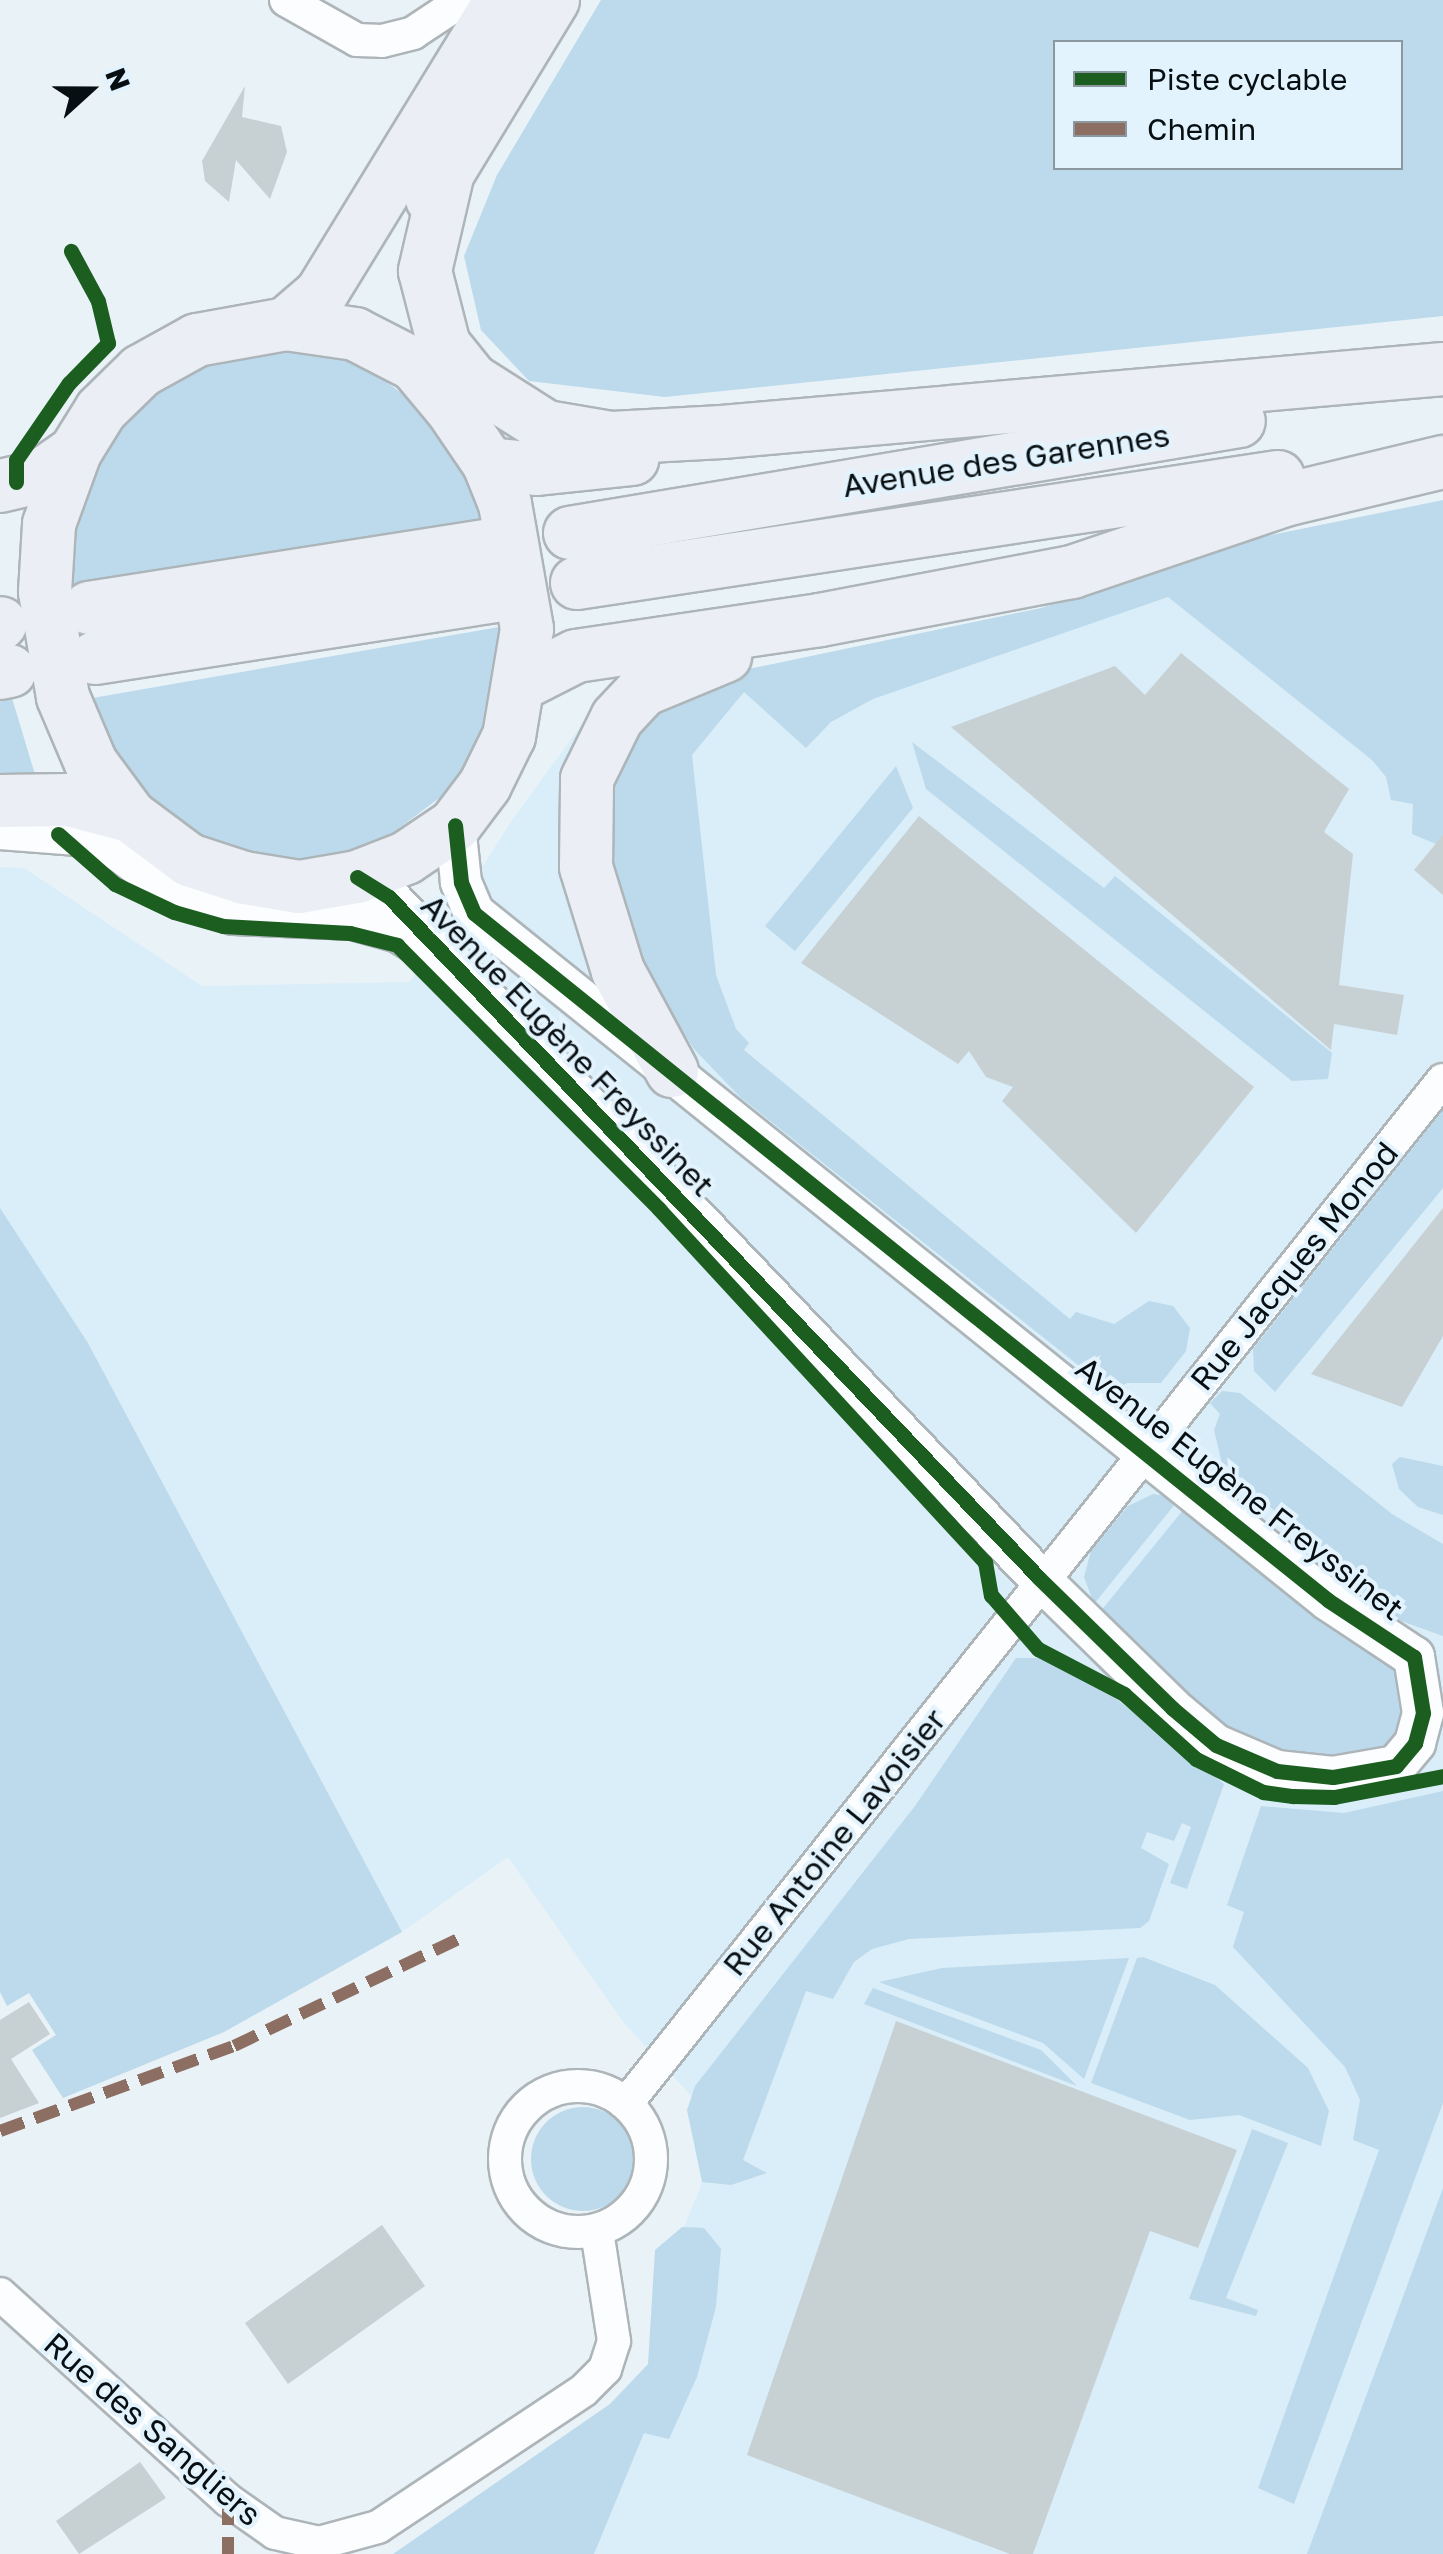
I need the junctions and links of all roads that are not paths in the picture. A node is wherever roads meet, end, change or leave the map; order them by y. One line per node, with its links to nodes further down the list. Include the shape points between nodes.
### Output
1 (286, 0): 2 (street, via 357,40 382,41 413,33)
2 (463, 0)
3 (500, 0): 6 (main road, via 321,294)
4 (553, 0): 5 (main road)
5 (448, 172): 7 (main road, via 404,244 400,299); 10 (main road, via 425,271 430,310 444,345 472,380 546,426 612,438)
6 (286, 324): 7 (main road, via 355,334); 11 (main road, via 197,340 141,372 101,410)
7 (415, 364): 14 (main road)
8 (1443, 368): 10 (main road)
9 (1443, 388): 16 (main road, Avenue des Garennes)
10 (901, 416): 14 (main road, via 614,462 537,469)
11 (74, 452): 15 (main road, via 40,477); 23 (main road, via 50,524 46,592 63,697 90,762)
12 (1443, 452): 18 (main road, Avenue des Garennes)
13 (1443, 462): 19 (main road, via 1284,500 1072,572)
14 (488, 464): 21 (main road, via 521,568)
15 (0, 486)
16 (570, 532)
17 (490, 571): 20 (main road)
18 (577, 583)
19 (820, 620): 21 (main road, via 576,656); 28 (main road, via 788,639 686,668 644,690 608,731 587,780 586,867 618,971)
20 (92, 633)
21 (523, 683): 24 (main road, via 501,752)
22 (0, 801): 23 (main road, via 69,800)
23 (130, 816): 26 (main road, via 189,860 244,878 300,886)
24 (454, 825): 26 (main road, via 406,858); 28 (street, Avenue Eugène Freyssinet, via 461,882 474,912)
25 (0, 829): 27 (street, via 78,835 119,851 173,891 234,914 353,919 399,932)
26 (357, 877): 27 (street, Avenue Eugène Freyssinet, via 389,897)
27 (456, 967): 31 (street, Avenue Eugène Freyssinet)
28 (672, 1071): 30 (street, Avenue Eugène Freyssinet)
29 (1443, 1080): 30 (street, Rue Jacques Monod)
30 (1146, 1452): 31 (street, Rue Jacques Monod); 31 (street, Avenue Eugène Freyssinet, via 1328,1600 1414,1658 1422,1714 1415,1744 1396,1766 1301,1776 1216,1745)
31 (1039, 1578): 32 (street, Rue Antoine Lavoisier)
32 (626, 2104): 33 (street, via 650,2142 646,2187 626,2214); 33 (street, via 594,2087 558,2088 535,2099 506,2140 511,2191 526,2212 559,2230)
33 (597, 2231): 34 (street, Rue des Sangliers, via 614,2342 604,2369 584,2390 378,2527 318,2543 274,2533 228,2500)
34 (0, 2294)

